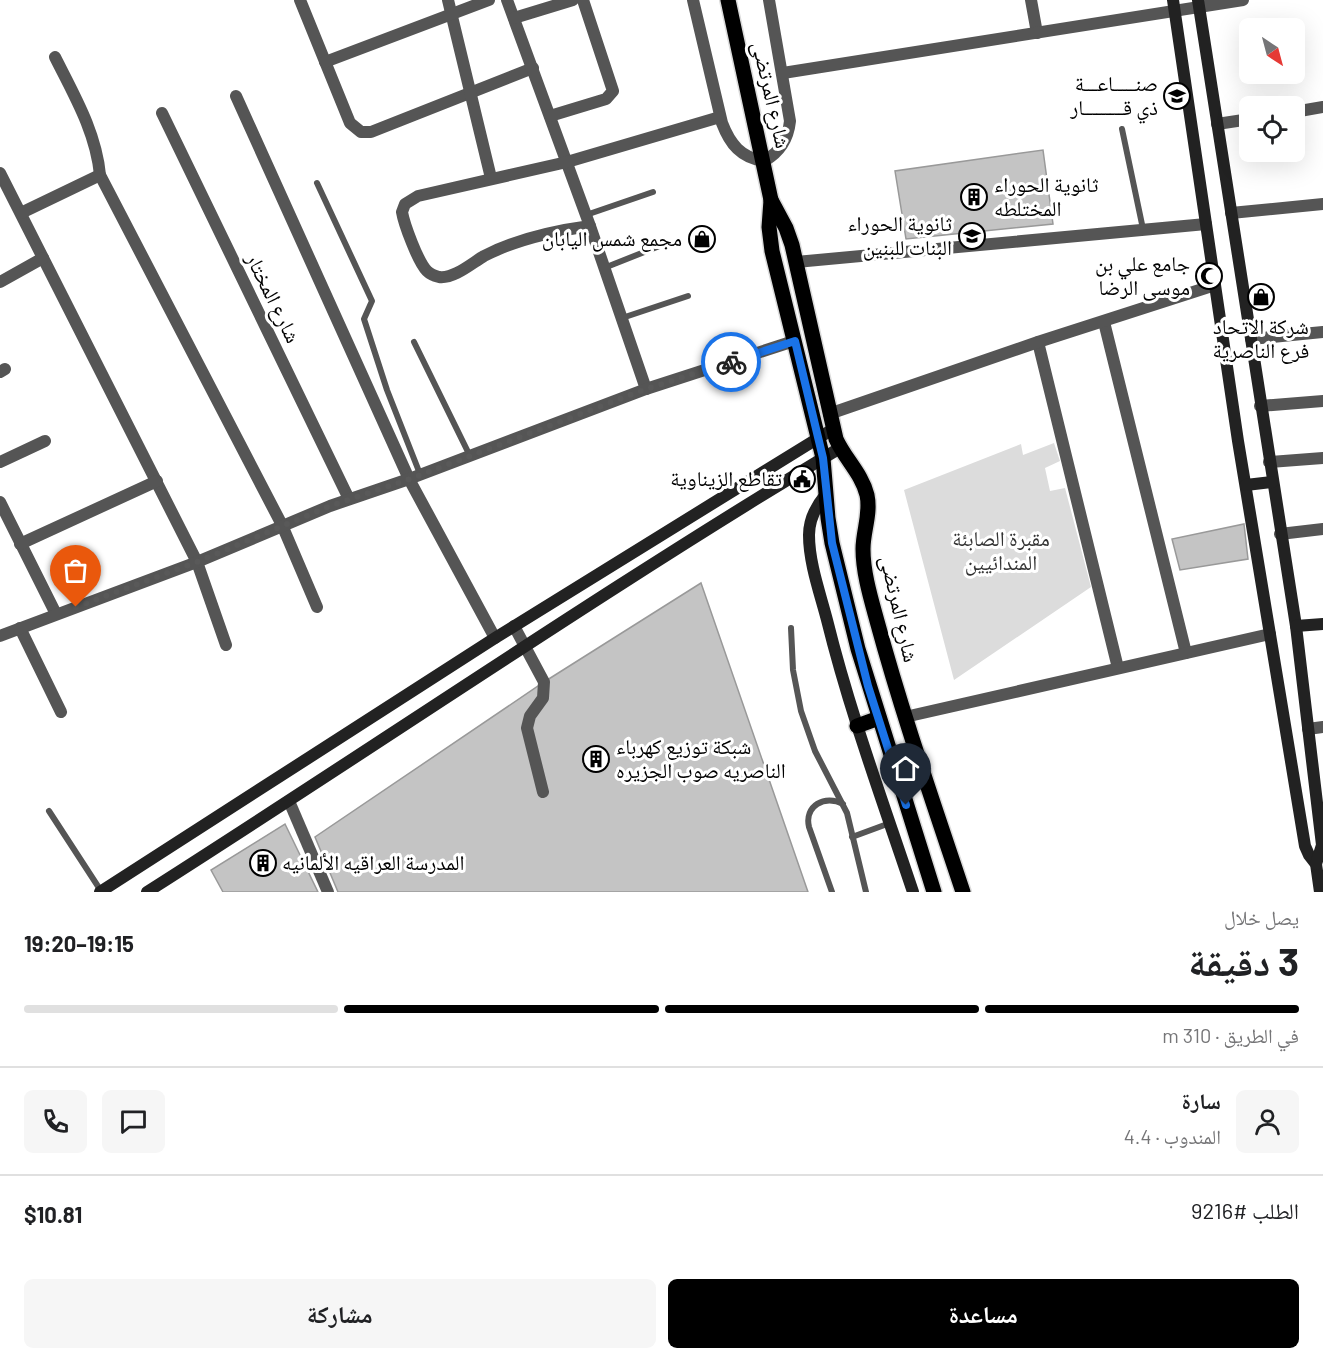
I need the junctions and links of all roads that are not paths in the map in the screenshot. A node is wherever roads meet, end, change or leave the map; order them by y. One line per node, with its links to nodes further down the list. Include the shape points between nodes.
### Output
1 (300, 0): 18 (street)
2 (448, 0): 14 (street)
3 (489, 0): 14 (street)
4 (507, 0): 15 (street)
5 (573, 0): 15 (street)
6 (583, 0): 26 (street, via 613,91 606,99)
7 (693, 0): 27 (street)
8 (728, 0): 31 (main road, شارع المرتضى)
9 (769, 0): 20 (street)
10 (1031, 0): 16 (street)
11 (1243, 0): 12 (street)
12 (1198, 4): 13 (street); 29 (street)
13 (1174, 6): 16 (street); 43 (street)
14 (451, 14): 18 (street); 21 (street)
15 (514, 18): 19 (street)
16 (1037, 33): 20 (street)
17 (55, 57): 34 (street, via 93,135)
18 (325, 62): 21 (street, via 350,123 361,132 371,132)
19 (533, 68): 21 (street); 26 (street)
20 (783, 73): 31 (street, via 789,130 783,145)
21 (469, 92): 35 (street)
22 (236, 96): 71 (street)
23 (1323, 107): 24 (street)
24 (1305, 109)
25 (162, 113): 76 (street, شارع المختار)
26 (550, 116): 32 (street)
27 (720, 117): 31 (street, via 737,149 749,158); 32 (street)
28 (1239, 121): 29 (street)
29 (1217, 124): 41 (street)
30 (1122, 129): 44 (lane)
31 (764, 161): 38 (main road, شارع المرتضى)
32 (567, 162): 35 (street); 42 (street)
33 (0, 173): 40 (street)
34 (100, 175): 40 (street); 78 (street)
35 (491, 178): 42 (street, via 418,196 405,204 403,216 423,266 431,274 450,276 522,240)
36 (317, 183): 71 (lane, via 372,301 364,319)
37 (653, 192): 42 (lane)
38 (771, 200): 47 (main road, شارع المرتضى, via 786,228); 56 (main road, شارع المرتضى, via 770,239)
39 (1323, 204): 41 (street)
40 (21, 213): 46 (street)
41 (1231, 213): 55 (street)
42 (588, 221): 48 (street)
43 (1206, 224): 44 (street); 50 (street)
44 (1143, 229): 47 (street)
45 (667, 243): 48 (lane)
46 (43, 258): 49 (street); 72 (street)
47 (796, 262): 62 (main road, شارع المرتضى)
48 (604, 268): 52 (street)
49 (0, 282)
50 (1215, 285): 53 (street); 74 (street)
51 (688, 296): 52 (lane)
52 (622, 318): 59 (street)
53 (1104, 322): 58 (street); 95 (street)
54 (1323, 332): 55 (street)
55 (1251, 339): 61 (street)
56 (795, 341): 59 (street); 63 (main road, شارع المرتضى)
57 (414, 342): 66 (lane)
58 (1038, 342): 62 (street); 96 (street)
59 (646, 389): 66 (street)
60 (1323, 401): 61 (street)
61 (1260, 406): 70 (street)
62 (831, 421): 63 (street); 65 (main road, شارع المرتضى)
63 (817, 438): 67 (main road, شارع المرتضى); 86 (street)
64 (45, 441): 69 (street)
65 (840, 448): 67 (street); 98 (main road, شارع المرتضى, via 867,494 869,514 863,548 868,582)
66 (471, 456): 71 (street)
67 (823, 458): 75 (main road, شارع المرتضى); 94 (street)
68 (1323, 458): 70 (street)
69 (0, 462)
70 (1269, 462): 73 (street)
71 (415, 477): 76 (street); 92 (street)
72 (157, 481): 81 (street); 82 (street)
73 (1272, 482): 74 (street); 80 (street)
74 (1246, 485): 90 (street)
75 (826, 494): 99 (main road, شارع المرتضى, via 832,543); 100 (street, via 810,524 810,547)
76 (349, 499): 78 (street)
77 (0, 502): 81 (street)
78 (282, 525): 82 (street); 83 (street)
79 (1323, 528): 80 (street)
80 (1280, 534): 87 (street)
81 (21, 544): 84 (street)
82 (197, 562): 84 (street); 93 (street)
83 (317, 607)
84 (56, 614): 88 (street)
85 (1323, 624): 87 (street)
86 (514, 626): 92 (street); 94 (street)
87 (1296, 626): 102 (street)
88 (20, 628): 91 (street); 97 (street)
89 (790, 628): 105 (lane, via 801,711 815,751)
90 (1269, 634): 95 (street); 110 (street, via 1305,846)
91 (0, 636)
92 (495, 638): 111 (street)
93 (226, 645)
94 (525, 646): 103 (street, via 544,682 543,698 530,716 528,728); 104 (street)
95 (1186, 653): 96 (street)
96 (1118, 668): 98 (street)
97 (61, 711)
98 (905, 717): 118 (main road, شارع المرتضى)
99 (879, 718): 100 (main road); 117 (main road, شارع المرتضى)
100 (857, 726): 107 (street)
101 (1323, 727): 102 (street)
102 (1308, 729): 109 (street)
103 (543, 792)
104 (289, 801): 112 (street); 113 (street)
105 (843, 805): 108 (lane); 114 (lane, via 831,799 823,801 808,818)
106 (49, 811): 111 (lane)
107 (890, 823): 108 (lane); 116 (street)
108 (852, 837): 115 (lane)
109 (1322, 845): 110 (street)
110 (1316, 864): 119 (street)
111 (101, 892)
112 (147, 892)
113 (328, 892)
114 (832, 892)
115 (866, 892)
116 (913, 892)
117 (934, 892)
118 (963, 892)
119 (1320, 892)

